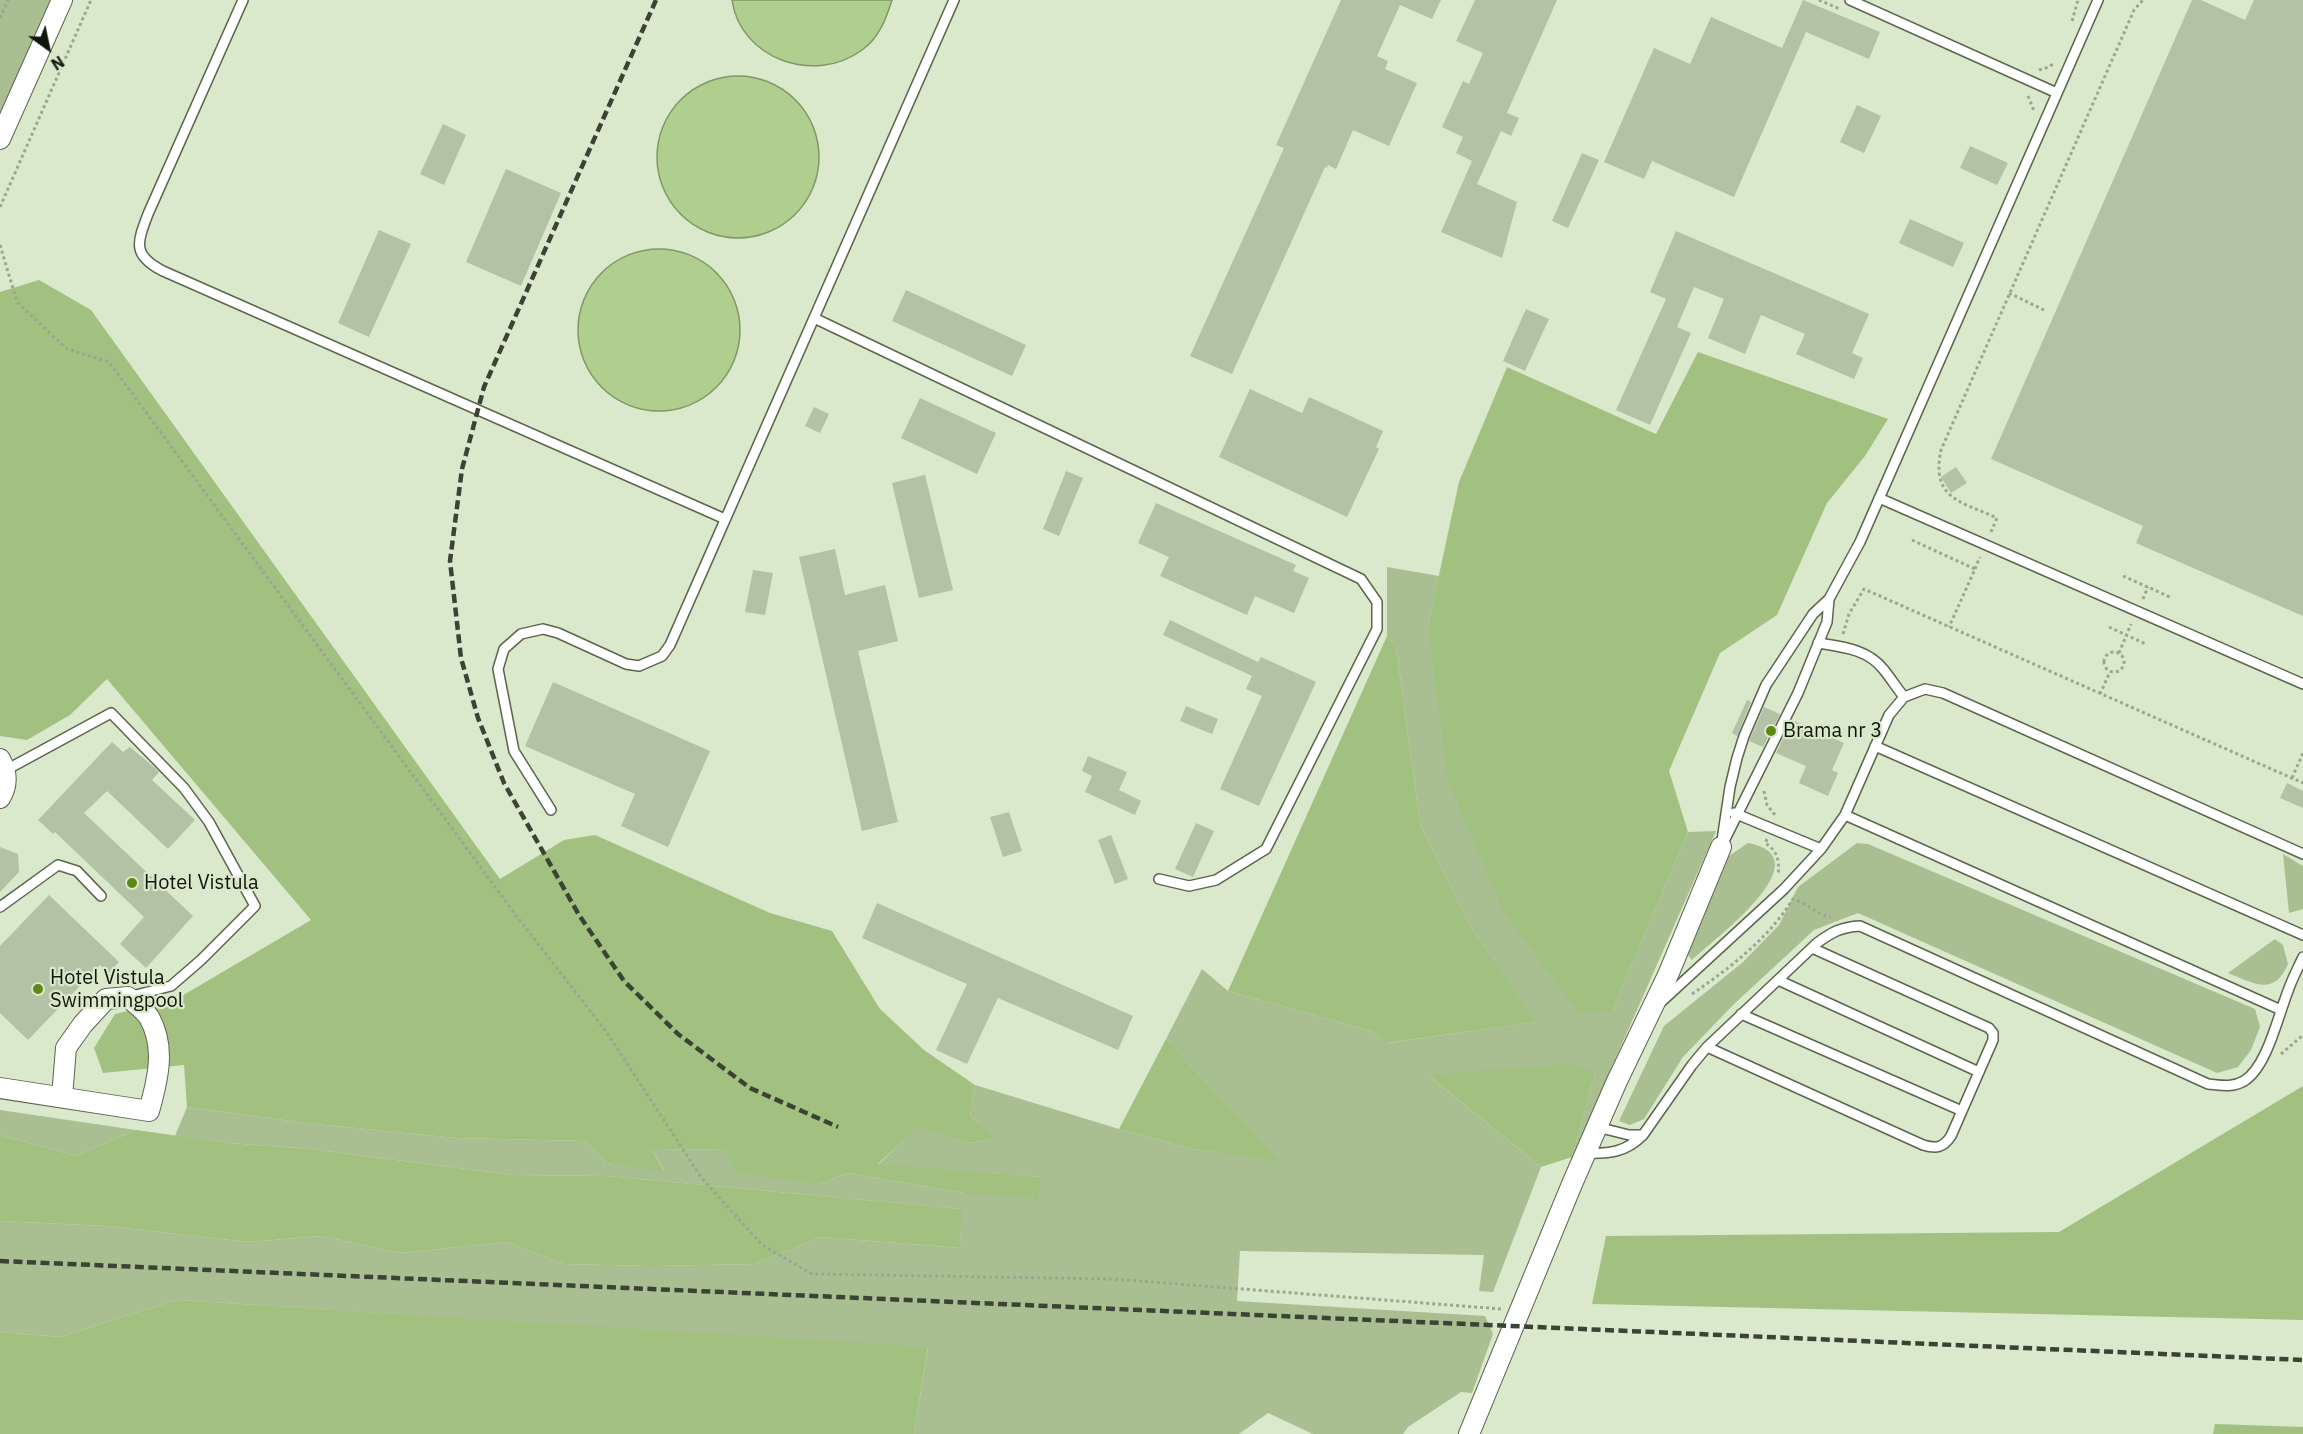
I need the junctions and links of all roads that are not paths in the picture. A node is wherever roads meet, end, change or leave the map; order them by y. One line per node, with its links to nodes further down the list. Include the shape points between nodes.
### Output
1 (62, 0): 7 (street)
2 (243, 0): 10 (lane, via 148,214 139,237 142,256 163,271)
3 (954, 0): 8 (lane)
4 (1850, 0): 6 (lane)
5 (2098, 0): 6 (lane)
6 (2057, 93): 9 (lane)
7 (0, 139)
8 (814, 318): 10 (lane); 25 (lane, via 1361,579 1377,602 1377,629 1266,849 1216,880 1189,886)
9 (1879, 498): 11 (lane); 13 (lane)
10 (725, 519): 18 (lane, via 662,656 639,666 626,664 543,629 521,634 504,649 498,669 514,751)
11 (1829, 599): 12 (lane, via 1827,622); 19 (lane, via 1813,615 1766,685 1740,747)
12 (1818, 644): 14 (lane, via 1858,650 1872,657); 20 (lane)
13 (2303, 684)
14 (1904, 697): 15 (lane, via 1889,715); 24 (lane, via 1925,689 1943,693)
15 (1875, 746): 21 (lane); 28 (lane)
16 (3, 764): 17 (street, via 4,791); 32 (lane, via 111,713 184,788 209,822 255,906 171,986)
17 (0, 798)
18 (551, 810)
19 (1727, 810): 20 (lane); 22 (lane)
20 (1738, 815): 22 (lane); 23 (lane)
21 (1845, 815): 23 (lane); 33 (lane)
22 (1721, 847): 34 (street)
23 (1821, 849): 34 (lane, via 1784,889)
24 (2303, 854)
25 (1159, 879)
26 (101, 896): 27 (lane, via 77,871 58,865)
27 (0, 907)
28 (2303, 935)
29 (1812, 948): 31 (lane); 33 (lane, via 1833,931 1860,926 2208,1084 2228,1086 2244,1081 2269,1044); 37 (lane, via 1989,1028 1993,1040)
30 (2303, 957): 33 (lane)
31 (1778, 980): 35 (lane); 37 (lane)
32 (128, 997): 39 (street, via 106,999 66,1048); 39 (street, via 148,1015 159,1042 159,1076 149,1111)
33 (2281, 1010)
34 (1651, 1011): 41 (street)
35 (1742, 1014): 36 (lane); 40 (lane)
36 (1707, 1047): 40 (lane, via 1934,1148 1946,1144); 42 (lane)
37 (1979, 1072): 40 (lane)
38 (0, 1088): 39 (street)
39 (62, 1097)
40 (1962, 1112)
41 (1597, 1127): 42 (lane, via 1629,1135); 43 (street)
42 (1643, 1134): 43 (lane, via 1618,1152)
43 (1586, 1153): 44 (street)
44 (1469, 1434)

